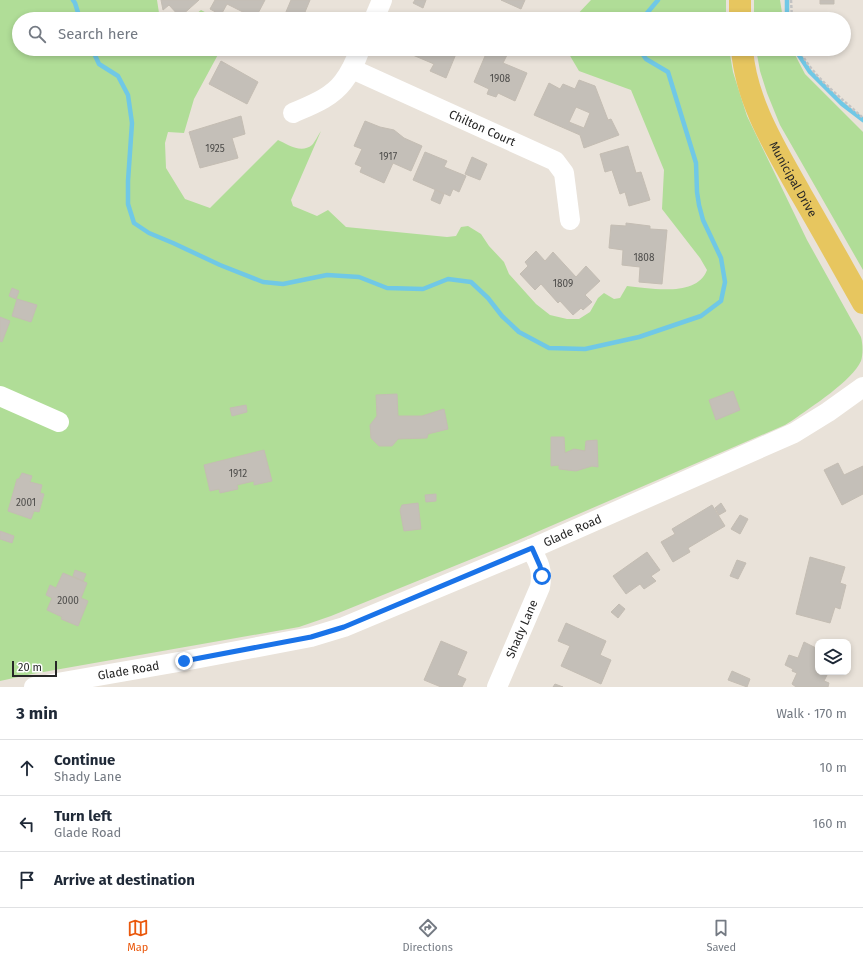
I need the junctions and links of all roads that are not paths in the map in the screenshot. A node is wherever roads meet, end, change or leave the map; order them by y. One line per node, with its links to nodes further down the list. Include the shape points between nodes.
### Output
1 (382, 0): 3 (street)
2 (740, 0): 4 (main road)
3 (377, 12)
4 (740, 12)
5 (357, 56): 7 (street)
6 (743, 56): 10 (main road, Municipal Drive, via 754,104 776,149)
7 (348, 76): 8 (street, via 336,90 320,101); 9 (street, Chilton Court, via 555,161 564,173)
8 (293, 113)
9 (570, 220)
10 (863, 303)
11 (863, 387): 14 (street, Glade Road, via 794,433)
12 (0, 396): 13 (street)
13 (59, 422)
14 (532, 548): 15 (street, Glade Road, via 344,627 311,637); 17 (street, Shady Lane, via 540,566 540,587)
15 (76, 683): 16 (street, Glade Road)
16 (34, 687)
17 (497, 687)

